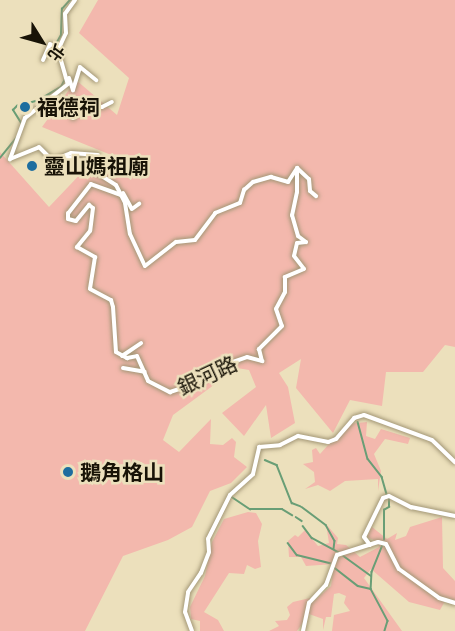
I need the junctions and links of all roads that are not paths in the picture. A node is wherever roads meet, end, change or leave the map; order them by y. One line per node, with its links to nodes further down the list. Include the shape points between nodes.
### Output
1 (75, 0): 2 (street, via 65,14 66,33)
2 (58, 48): 3 (street, via 50,44); 4 (street)
3 (43, 60)
4 (69, 77): 5 (street, via 73,90 80,67); 7 (street, via 66,87)
5 (96, 80)
6 (112, 102): 7 (street, via 102,107 84,106 74,118 75,102 48,108)
7 (44, 104): 9 (street, via 25,118 10,159 39,147)
8 (98, 155): 9 (street, via 72,153)
9 (55, 159): 11 (street, via 72,157)
10 (297, 168): 11 (street, via 288,182 271,177 253,182 244,190 240,203 215,213 195,240 176,242 145,266 130,234); 12 (street, via 309,179 310,191); 17 (street, 銀河路, via 292,215 298,236 306,242 297,243 294,256 304,269 285,277 285,292 276,309 282,326 259,349 262,361 247,357 226,364 177,392 148,381)
11 (121, 192): 13 (street, via 132,209); 15 (street, via 91,184 68,213 68,219 76,221 89,205 93,208 90,231 77,247 95,257 90,289 111,300 116,352)
12 (316, 196)
13 (139, 204)
14 (141, 343): 15 (street)
15 (122, 356): 17 (street, 銀河路, via 137,356)
16 (123, 368): 17 (street)
17 (146, 372)
18 (455, 462): 22 (street, via 432,440 364,416 354,418 336,439 328,442 298,436 279,445 259,447 248,479 230,495 208,539 207,561 188,592 185,612)
19 (455, 516): 20 (street, via 411,507 389,496 383,498 364,537)
20 (370, 545): 21 (street, via 386,544 394,565 439,598); 23 (street, via 337,555 326,585 309,603)
21 (455, 603)
22 (192, 631)
23 (303, 631)

